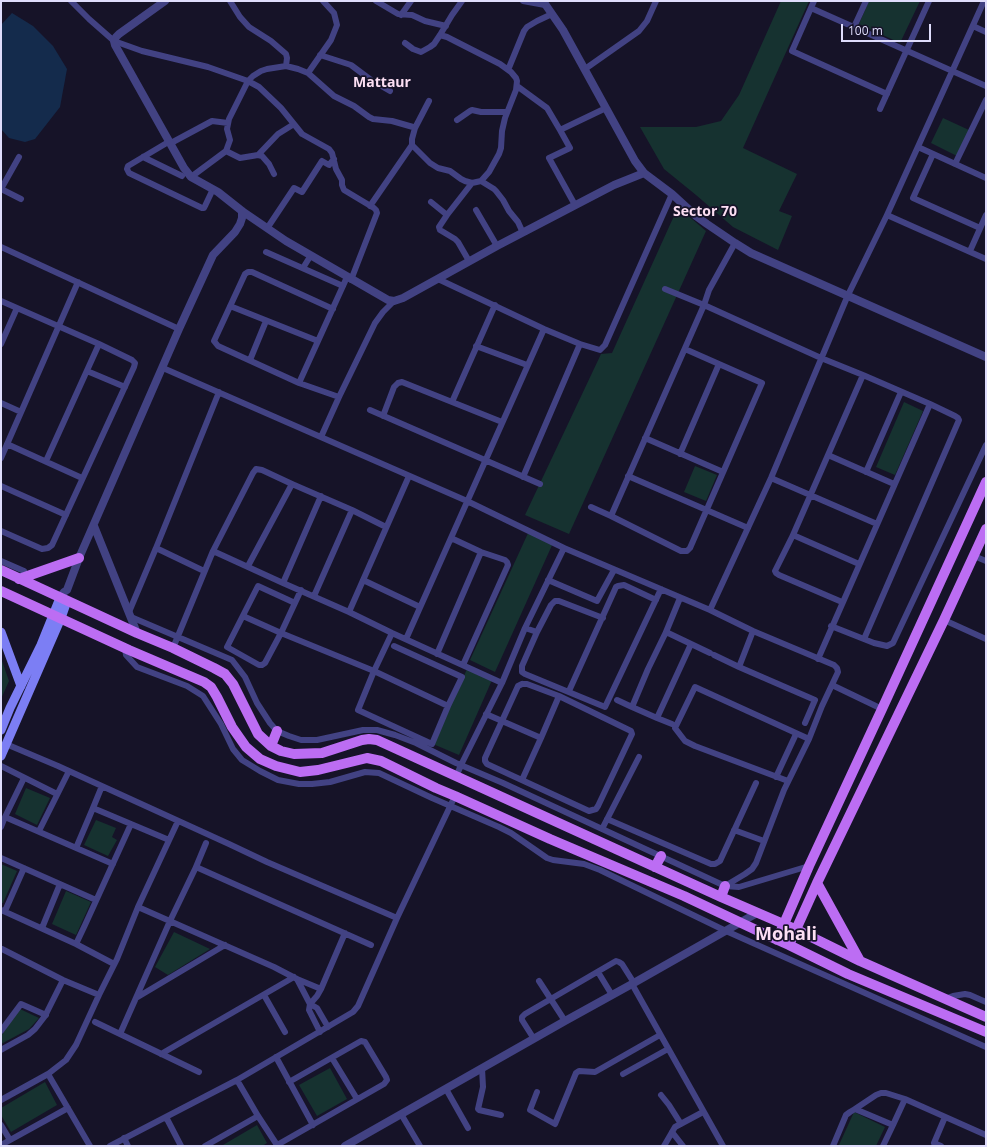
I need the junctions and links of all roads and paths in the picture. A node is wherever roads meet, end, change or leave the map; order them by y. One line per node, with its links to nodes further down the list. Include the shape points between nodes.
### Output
1 (71, 1): 23 (street)
2 (165, 1): 23 (street, via 119,34)
3 (230, 1): 27 (street, via 249,27 271,40 286,54)
4 (323, 1): 26 (street, via 334,13 337,25 331,40)
5 (376, 1): 17 (street)
6 (411, 1): 17 (street)
7 (462, 1): 18 (street)
8 (523, 1): 14 (street)
9 (656, 1): 28 (street, via 647,22 639,31)
10 (814, 1): 15 (street)
11 (866, 1): 20 (street)
12 (929, 1): 25 (street)
13 (984, 1): 19 (street)
14 (544, 3): 16 (street)
15 (811, 8): 20 (street); 36 (street, via 792,51)
16 (552, 14): 28 (street); 29 (street, via 527,27)
17 (402, 15): 18 (street, via 412,15)
18 (446, 26): 22 (street)
19 (973, 26): 21 (street); 30 (street)
20 (854, 28): 25 (street)
21 (986, 32)
22 (440, 35): 24 (street, via 434,44 421,52); 29 (street)
23 (114, 41): 32 (street); 47 (street)
24 (404, 43)
25 (906, 51): 30 (street); 36 (street)
26 (320, 55): 31 (street); 35 (street, via 351,65)
27 (286, 66): 31 (street); 32 (street, via 261,71)
28 (585, 69): 39 (street)
29 (508, 70): 33 (street, via 516,78)
30 (952, 71): 34 (street); 49 (street)
31 (308, 73): 45 (street, via 334,96 354,106 369,118 397,122)
32 (248, 81): 43 (street); 44 (street, via 274,101)
33 (517, 86): 41 (street); 46 (street, via 547,108)
34 (986, 86)
35 (390, 91)
36 (887, 94): 40 (street)
37 (986, 100): 56 (street)
38 (429, 101): 45 (street)
39 (606, 108): 46 (street); 57 (street)
40 (880, 109)
41 (507, 112): 42 (street, via 472,110); 61 (street, via 500,154)
42 (457, 120)
43 (228, 124): 47 (street, via 212,121); 50 (street, via 230,140)
44 (294, 124): 52 (street, via 278,134); 55 (street, via 302,134 330,149)
45 (415, 128): 48 (street)
46 (560, 130): 68 (street, via 570,148 548,158)
47 (170, 142): 54 (street); 59 (street)
48 (412, 145): 62 (street, via 438,168); 69 (street)
49 (918, 148): 51 (street); 73 (street)
50 (226, 151): 52 (street, via 240,158); 59 (street)
51 (933, 154): 56 (street); 76 (street, via 913,198)
52 (258, 155): 58 (street, via 267,161)
53 (19, 157): 63 (street)
54 (143, 157): 59 (street); 64 (street, via 128,166 129,173 202,208)
55 (334, 159): 69 (street, via 344,190); 75 (street, via 329,165 322,161 302,192 294,188)
56 (955, 164): 60 (street)
57 (644, 173): 65 (street); 68 (street)
58 (274, 174)
59 (187, 177): 64 (street)
60 (986, 178)
61 (481, 180): 62 (street); 77 (street, via 500,196)
62 (472, 182): 72 (street)
63 (1, 189): 66 (street)
64 (213, 189): 71 (street)
65 (672, 194): 78 (street, via 696,216); 107 (street, via 605,345 600,350)
66 (21, 199)
67 (431, 202): 72 (street)
68 (575, 205): 77 (street)
69 (370, 206): 87 (street, via 376,210 376,218)
70 (476, 210): 79 (street)
71 (242, 211): 75 (street); 102 (street, via 240,224 235,232 213,255)
72 (447, 215): 85 (street, via 439,227 440,230 458,242)
73 (887, 215): 81 (street); 92 (street)
74 (986, 215): 76 (street)
75 (268, 227): 83 (street)
76 (980, 228): 81 (street)
77 (523, 232): 79 (street)
78 (735, 243): 92 (street, via 751,253); 96 (street)
79 (497, 246): 85 (street)
80 (1, 247): 89 (street)
81 (970, 251): 84 (street)
82 (266, 252): 86 (street)
83 (310, 255): 86 (street); 87 (street)
84 (986, 259)
85 (469, 261): 88 (street)
86 (303, 268): 90 (street)
87 (349, 278): 90 (street); 94 (street)
88 (438, 279): 94 (street); 95 (street)
89 (78, 282): 101 (street); 102 (street)
90 (343, 286): 99 (street)
91 (665, 289): 96 (street)
92 (848, 295): 110 (street); 111 (street)
93 (1, 301): 98 (street)
94 (394, 301): 122 (street, via 375,323)
95 (494, 305): 103 (street); 108 (street)
96 (704, 305): 109 (street); 111 (street)
97 (230, 306): 99 (street, via 245,274 252,272); 100 (street); 112 (street, via 214,341 218,346)
98 (17, 308): 101 (street); 105 (street)
99 (333, 309): 104 (street)
100 (266, 321): 104 (street); 112 (street)
101 (59, 327): 106 (street); 127 (street)
102 (179, 329): 115 (street)
103 (544, 329): 107 (street); 114 (street)
104 (318, 341): 118 (street)
105 (1, 344)
106 (99, 344): 116 (street); 119 (street, via 135,363)
107 (580, 344): 143 (street)
108 (476, 346): 114 (street); 123 (street)
109 (685, 349): 113 (street); 131 (street)
110 (986, 357)
111 (821, 358): 117 (street); 145 (street)
112 (250, 360): 118 (street)
113 (719, 364): 134 (street); 139 (street, via 762,383)
114 (527, 365): 129 (street)
115 (163, 368): 120 (street); 160 (street)
116 (87, 371): 119 (street); 138 (street)
117 (864, 375): 121 (street); 135 (street)
118 (299, 383): 122 (street)
119 (125, 387): 144 (street)
120 (219, 392): 130 (street); 167 (street)
121 (901, 392): 125 (street); 140 (street)
122 (339, 397): 130 (street)
123 (452, 402): 128 (street, via 402,382 394,387); 129 (street)
124 (1, 403): 127 (street)
125 (930, 404): 149 (street); 212 (street, via 959,420)
126 (370, 410): 128 (street)
127 (21, 412): 132 (street)
128 (383, 416): 137 (street)
129 (502, 422): 137 (street)
130 (321, 437): 141 (street)
131 (645, 438): 134 (street); 142 (street)
132 (7, 444): 136 (street); 138 (street)
133 (986, 445): 212 (street, via 893,643 887,646)
134 (680, 454): 139 (street)
135 (828, 455): 140 (street); 151 (street)
136 (1, 458)
137 (485, 460): 143 (street); 153 (street)
138 (46, 461): 144 (street)
139 (722, 472): 156 (street)
140 (866, 472): 149 (street)
141 (409, 476): 153 (street); 161 (street)
142 (628, 476): 156 (street); 158 (street)
143 (523, 477): 148 (street)
144 (82, 478): 157 (street)
145 (771, 478): 151 (street); 162 (street)
146 (986, 482): 233 (main road)
147 (292, 484): 152 (street); 169 (street, via 262,470 252,473); 176 (street)
148 (540, 484)
149 (894, 484): 159 (street)
150 (1, 486): 157 (street)
151 (810, 495): 159 (street); 165 (street)
152 (321, 496): 155 (street); 183 (street)
153 (467, 501): 166 (street); 168 (street)
154 (591, 507): 158 (street)
155 (352, 510): 161 (street); 188 (street)
156 (706, 510): 158 (street, via 690,548 684,552); 162 (street)
157 (66, 515): 164 (street, via 52,545 45,549)
158 (610, 516)
159 (877, 524): 175 (street)
160 (94, 526): 172 (street); 196 (street)
161 (386, 527): 181 (street)
162 (748, 528): 194 (street)
163 (986, 529): 171 (main road)
164 (1, 531)
165 (792, 535): 175 (street); 191 (street, via 775,571 776,574)
166 (451, 538): 170 (street); 193 (street)
167 (156, 548): 179 (street); 196 (street)
168 (564, 548): 178 (street); 182 (street)
169 (213, 551): 176 (street); 179 (street)
170 (481, 552): 218 (street); 220 (street, via 505,560 508,565)
171 (974, 556): 174 (street); 200 (main road)
172 (79, 558): 180 (main road); 187 (street)
173 (1, 561): 180 (street)
174 (986, 561)
175 (859, 564): 191 (street)
176 (248, 566): 183 (street)
177 (1, 570): 180 (main road)
178 (614, 570): 182 (street, via 597,602); 184 (street)
179 (204, 571): 210 (street)
180 (22, 575): 187 (main road)
181 (363, 580): 193 (street); 195 (street)
182 (548, 580): 202 (street)
183 (283, 583): 185 (street)
184 (661, 589): 189 (street); 190 (street)
185 (301, 590): 188 (street); 192 (street)
186 (1, 591): 198 (main road)
187 (65, 596): 198 (main road); 207 (main road)
188 (314, 596): 195 (street)
189 (680, 598): 194 (street); 206 (street)
190 (656, 600): 199 (street, via 624,585 618,586); 228 (street, via 605,707)
191 (842, 602): 201 (street)
192 (295, 603): 197 (street, via 258,586); 208 (street)
193 (420, 607): 211 (street)
194 (710, 610): 203 (street)
195 (349, 612): 209 (street)
196 (130, 614): 207 (street); 210 (street)
197 (242, 616): 208 (street); 208 (street, via 227,646 259,665 265,663)
198 (57, 617): 216 (main road); 227 (main road); 245 (main road)
199 (603, 618): 205 (street, via 555,601 550,605); 228 (street)
200 (944, 620): 213 (street); 285 (main road)
201 (831, 626): 212 (street); 219 (street)
202 (525, 628): 205 (street); 225 (street)
203 (752, 631): 219 (street); 221 (street)
204 (1, 632): 227 (main road)
205 (537, 632): 228 (street, via 522,666 522,672)
206 (666, 632): 214 (street); 232 (street)
207 (137, 633): 217 (main road)
208 (281, 633): 223 (street)
209 (392, 633): 211 (street); 223 (street)
210 (178, 637): 217 (street); 240 (street, via 232,660)
211 (406, 639): 218 (street)
212 (864, 639)
213 (986, 639)
214 (690, 644): 221 (street); 235 (street)
215 (394, 646): 231 (street, via 462,677)
216 (125, 648): 222 (main road); 224 (street, via 126,655 137,667)
217 (173, 648): 246 (main road, via 225,674 233,684 258,734)
218 (437, 654): 220 (street)
219 (818, 659): 226 (street, via 837,668 838,672)
220 (463, 665): 225 (street)
221 (739, 666): 237 (street, via 815,700)
222 (170, 668): 224 (main road); 249 (main road, via 211,687 246,747 260,759 300,772)
223 (374, 671): 231 (street); 231 (street, via 358,710 432,744)
224 (167, 678): 262 (street, via 203,696 242,760 278,780 312,784 330,782 365,772 379,773)
225 (502, 683): 234 (street)
226 (832, 685): 233 (street); 244 (street)
227 (21, 686): 239 (main road)
228 (569, 691)
229 (559, 696): 236 (street, via 522,684 518,686); 242 (street); 256 (street, via 631,731 632,734 598,806 593,811)
230 (617, 700): 232 (street)
231 (448, 706)
232 (632, 707): 235 (street)
233 (882, 709): 282 (main road)
234 (486, 714): 236 (street); 250 (street)
235 (657, 718): 238 (street)
236 (502, 722): 242 (street); 256 (street, via 485,761)
237 (805, 723)
238 (672, 724)
239 (1, 730)
240 (277, 731): 246 (main road); 250 (street, via 301,740 317,740 363,730 377,730 416,743)
241 (799, 735): 244 (street); 255 (street); 255 (street, via 695,687 675,728 685,741)
242 (541, 738): 256 (street)
243 (362, 740): 246 (main road, via 322,753 294,754 281,752); 249 (main road); 253 (main road, via 377,740)
244 (808, 740): 257 (street)
245 (6, 744): 247 (main road); 252 (street)
246 (271, 746)
247 (1, 756)
248 (639, 757): 265 (street)
249 (367, 758): 261 (main road, via 381,761)
250 (461, 765): 253 (street); 270 (street)
251 (1, 766): 254 (street)
252 (69, 771): 259 (street); 260 (street)
253 (456, 777): 281 (main road)
254 (24, 778): 260 (street); 264 (street)
255 (778, 778): 257 (street)
256 (522, 780)
257 (788, 781): 275 (street)
258 (756, 783): 271 (street)
259 (102, 786): 263 (street); 266 (street)
260 (57, 794): 272 (street)
261 (455, 796): 262 (street); 295 (main road)
262 (450, 806): 293 (street); 299 (street, via 511,833 547,858 592,867)
263 (93, 808): 268 (street); 277 (street)
264 (5, 817): 269 (street); 272 (street)
265 (608, 819): 267 (street); 270 (street)
266 (178, 820): 274 (street); 293 (street)
267 (616, 822): 271 (street, via 711,864 720,861); 273 (street)
268 (131, 824): 274 (street); 280 (street)
269 (1, 827)
270 (602, 829): 273 (street)
271 (734, 830): 275 (street)
272 (39, 831): 277 (street)
273 (612, 833): 278 (street)
274 (169, 840): 290 (street)
275 (764, 841): 287 (street, via 752,869)
276 (206, 843): 283 (street)
277 (76, 848): 280 (street)
278 (660, 856): 281 (main road); 287 (street)
279 (1, 858): 284 (street)
280 (113, 864): 289 (street)
281 (655, 866): 288 (main road)
282 (809, 866): 287 (street, via 739,887); 296 (main road)
283 (196, 867): 294 (street); 300 (street)
284 (24, 868): 286 (street); 291 (street)
285 (817, 882): 298 (main road); 307 (main road)
286 (60, 884): 289 (street); 297 (street)
287 (725, 886): 288 (main road)
288 (721, 897): 292 (main road)
289 (96, 900): 302 (street)
290 (138, 907): 294 (street); 308 (street)
291 (3, 910): 297 (street)
292 (757, 913): 295 (street); 296 (main road)
293 (397, 918): 327 (street, via 358,1006 353,1012)
294 (170, 921): 304 (street); 318 (street)
295 (741, 922): 299 (street); 301 (main road)
296 (784, 925): 298 (main road); 301 (main road)
297 (42, 928): 302 (street)
298 (795, 929): 303 (main road); 307 (main road)
299 (726, 931): 313 (street); 335 (street)
300 (345, 933): 305 (street); 314 (street)
301 (777, 940): 303 (main road)
302 (76, 944): 308 (street)
303 (789, 944): 331 (main road, via 848,974)
304 (225, 945): 310 (street); 318 (street)
305 (371, 945)
306 (2, 949): 311 (street)
307 (860, 961): 320 (main road)
308 (114, 964): 316 (street)
309 (598, 972): 313 (street, via 616,961 619,962); 317 (street); 319 (street)
310 (296, 978): 314 (street); 315 (street); 322 (street)
311 (63, 980): 316 (street); 323 (street)
312 (539, 981): 319 (street)
313 (633, 984): 317 (street); 333 (street)
314 (321, 989): 322 (street)
315 (264, 994): 329 (street); 338 (street)
316 (99, 995): 343 (street, via 69,1056)
317 (612, 995): 325 (street)
318 (136, 998): 332 (street)
319 (551, 999): 325 (street); 334 (street, via 522,1017)
320 (945, 999): 321 (street, via 965,994); 324 (main road)
321 (986, 1002)
322 (310, 1004): 327 (street, via 317,1008); 330 (street, via 309,1010)
323 (46, 1015): 328 (street, via 21,1004); 337 (street, via 28,1035)
324 (986, 1017)
325 (565, 1021): 334 (street)
326 (95, 1022): 332 (street)
327 (328, 1027): 330 (street)
328 (1, 1031)
329 (285, 1032)
330 (320, 1032): 339 (street)
331 (986, 1032)
332 (120, 1034): 338 (street)
333 (660, 1034): 336 (street); 348 (street, via 595,1072 581,1070 576,1073 555,1124 530,1110)
334 (534, 1039): 341 (street)
335 (986, 1047)
336 (668, 1049): 344 (street); 355 (street)
337 (1, 1050)
338 (161, 1054): 342 (street)
339 (276, 1057): 345 (street); 346 (street)
340 (332, 1058): 346 (street); 350 (street); 350 (street, via 361,1041 365,1042 386,1076 384,1084)
341 (482, 1068): 347 (street); 357 (street, via 483,1087 478,1110)
342 (199, 1072)
343 (48, 1074): 352 (street); 353 (street)
344 (623, 1074)
345 (236, 1080): 358 (street); 359 (street)
346 (289, 1082): 363 (street)
347 (446, 1089): 356 (street); 365 (street)
348 (537, 1092)
349 (661, 1096): 361 (street)
350 (357, 1099): 363 (street)
351 (905, 1099): 354 (street, via 881,1093); 360 (street); 364 (street)
352 (1, 1100)
353 (68, 1108): 369 (street); 372 (street)
354 (855, 1109): 364 (street); 383 (street, via 846,1115)
355 (703, 1112): 361 (street); 382 (street)
356 (401, 1114): 378 (street); 379 (street)
357 (502, 1115)
358 (258, 1116): 376 (street); 377 (street)
359 (166, 1117): 368 (street); 375 (street)
360 (945, 1117): 367 (street); 371 (street)
361 (681, 1124): 366 (street)
362 (1, 1125): 369 (street)
363 (313, 1125): 377 (street)
364 (893, 1125): 384 (street)
365 (468, 1128)
366 (672, 1132): 380 (street); 381 (street)
367 (986, 1135)
368 (124, 1138): 373 (street); 374 (street)
369 (10, 1140): 370 (street)
370 (1, 1144)
371 (934, 1145): 385 (street)
372 (90, 1146)
373 (110, 1146)
374 (128, 1146)
375 (181, 1146)
376 (205, 1146)
377 (276, 1146)
378 (345, 1146)
379 (420, 1146)
380 (664, 1146)
381 (682, 1146)
382 (723, 1146)
383 (833, 1146)
384 (883, 1146)
385 (941, 1146)

